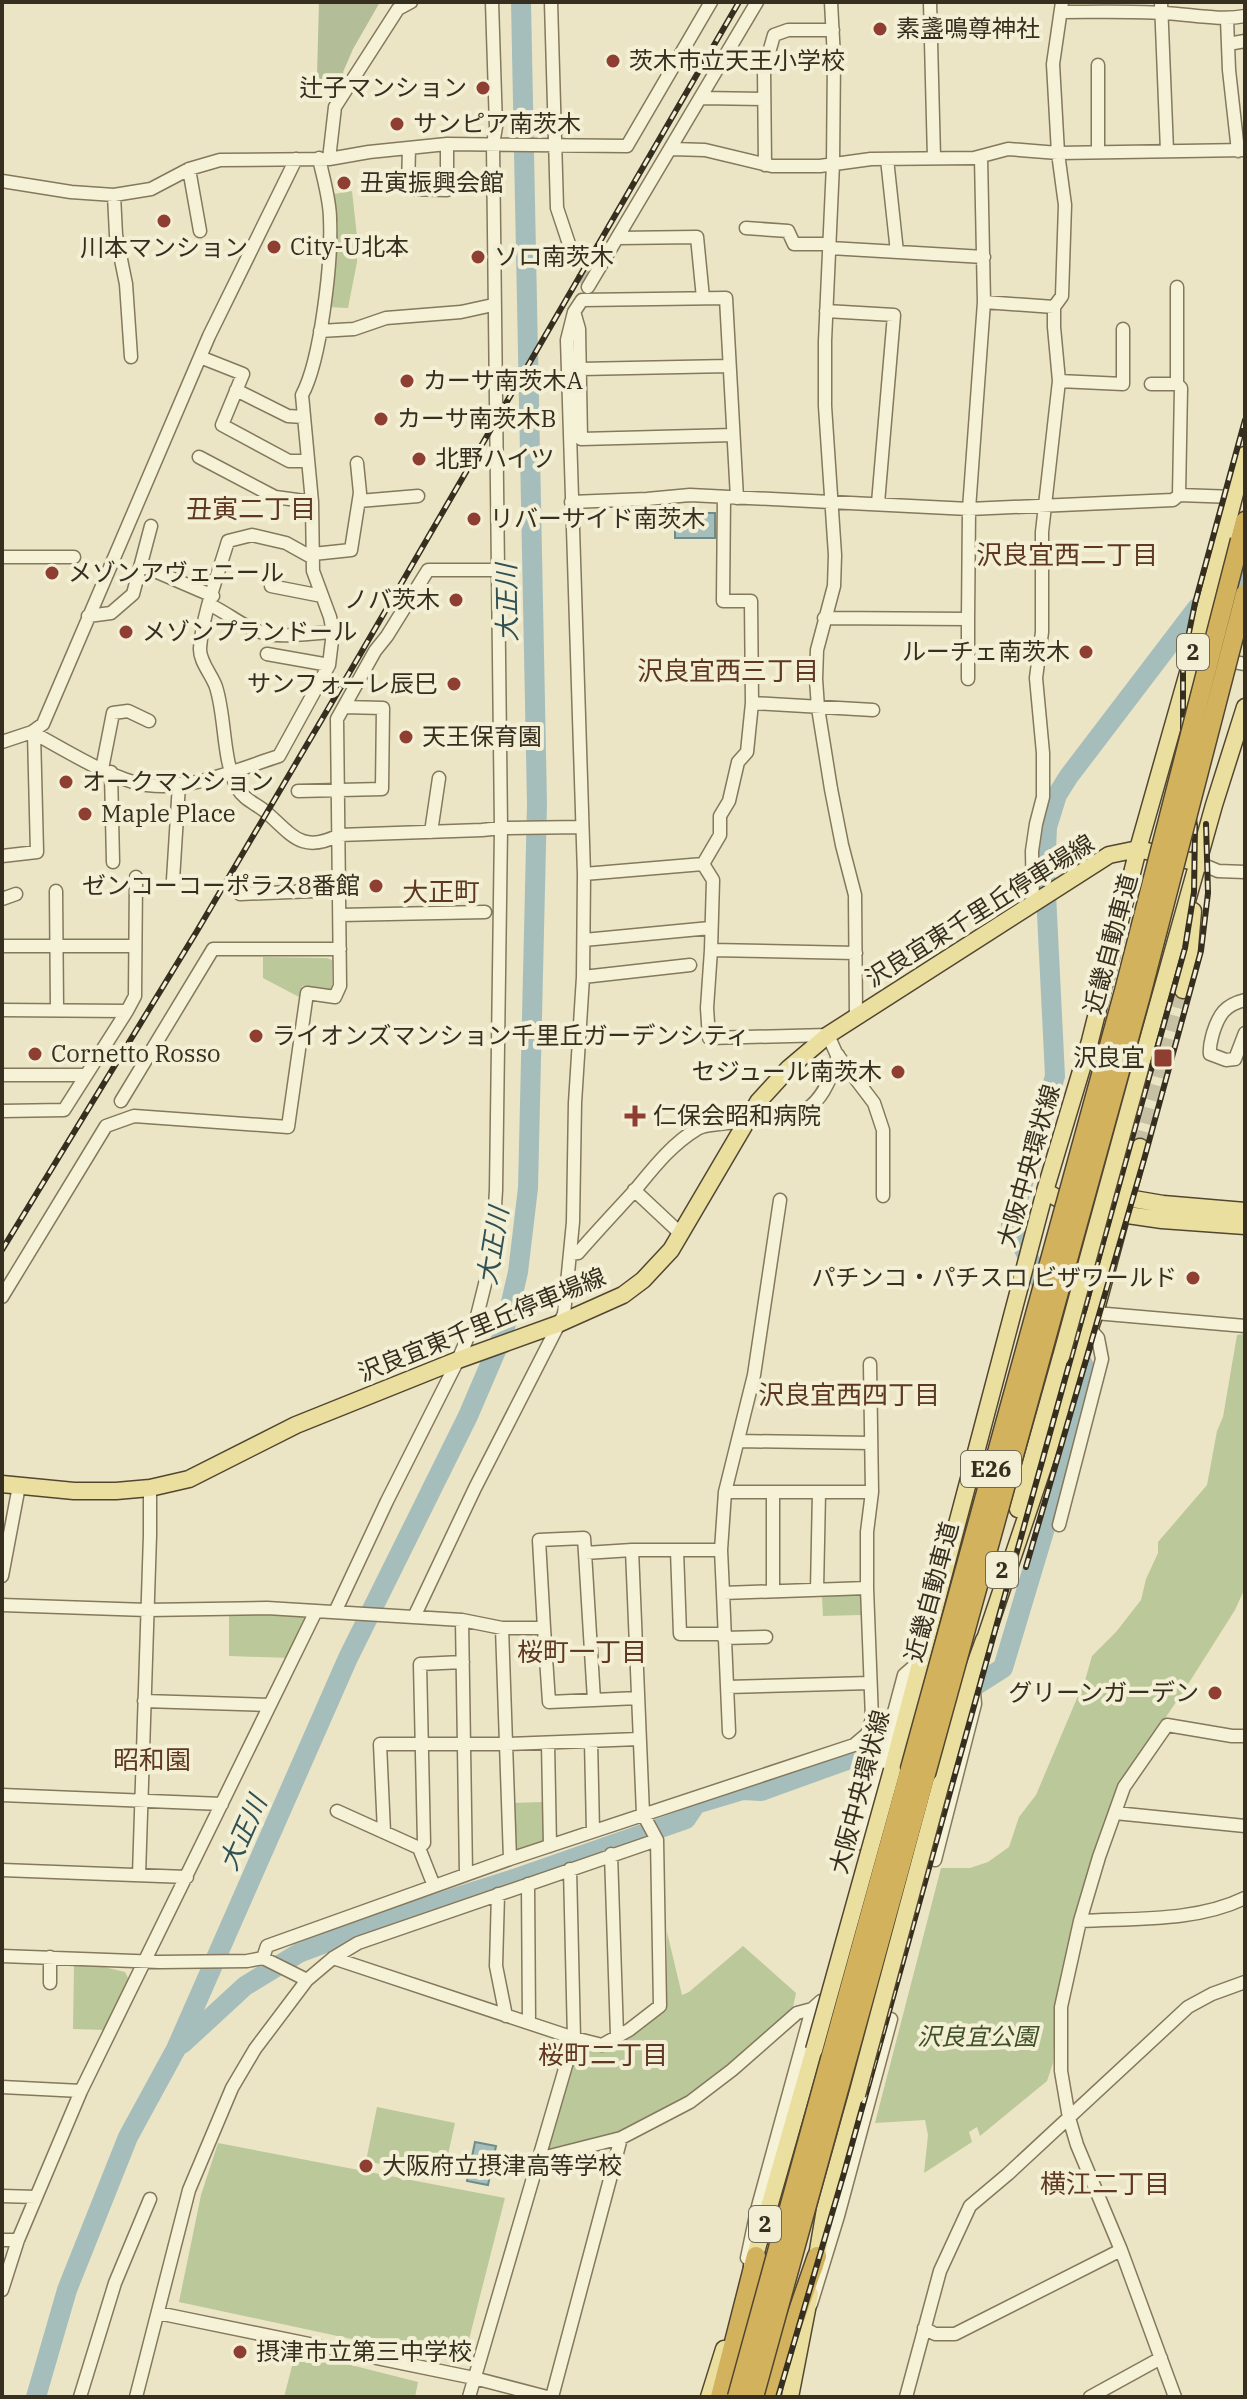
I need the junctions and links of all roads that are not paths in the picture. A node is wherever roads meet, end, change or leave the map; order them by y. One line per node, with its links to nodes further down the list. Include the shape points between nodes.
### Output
1 (411, 2): 30 (street, via 398,9 335,107)
2 (492, 2): 19 (street)
3 (551, 2): 20 (street)
4 (711, 2): 20 (street, via 627,146)
5 (757, 2): 16 (street)
6 (831, 2): 12 (street)
7 (930, 2): 28 (street)
8 (1061, 7): 9 (street); 26 (street, via 1053,64)
9 (1161, 7): 11 (street); 24 (street)
10 (1245, 16): 11 (street)
11 (1227, 19): 14 (street)
12 (833, 30): 17 (street, via 774,35 764,70); 32 (street)
13 (1245, 41): 14 (street)
14 (1228, 44): 23 (street)
15 (1098, 65): 25 (street)
16 (701, 98): 17 (street); 22 (street)
17 (764, 99): 33 (street)
18 (447, 144): 19 (street); 21 (street); 21 (street, via 447,190 408,189)
19 (493, 144): 20 (street); 48 (street)
20 (554, 144): 42 (street, via 557,208)
21 (409, 148): 30 (street)
22 (672, 149): 33 (street, via 705,150); 39 (street)
23 (1242, 150): 24 (street)
24 (1167, 151): 25 (street)
25 (1098, 152): 26 (street)
26 (1058, 153): 27 (street, via 1008,149); 49 (street, via 1065,205 1062,296)
27 (981, 157): 28 (street); 43 (street)
28 (934, 158): 31 (street)
29 (296, 159): 30 (street); 34 (street, via 220,160); 55 (street)
30 (324, 159): 53 (street, via 330,218)
31 (887, 159): 32 (street); 41 (street)
32 (833, 164): 33 (street); 40 (street)
33 (765, 165)
34 (189, 169): 36 (street, via 151,189); 38 (street)
35 (2, 181): 36 (street)
36 (114, 195): 54 (street)
37 (746, 228): 40 (street, via 788,231 794,244)
38 (200, 231)
39 (618, 238): 45 (street, via 697,237); 46 (street)
40 (830, 246): 41 (street); 50 (street)
41 (897, 252): 43 (street)
42 (573, 256)
43 (984, 257): 47 (street)
44 (1177, 287): 60 (street)
45 (703, 298): 46 (street); 56 (street, via 726,298)
46 (582, 300): 51 (street)
47 (984, 302): 49 (street); 78 (street)
48 (493, 305): 53 (street); 85 (street)
49 (1054, 307): 58 (street)
50 (826, 311): 72 (street); 76 (street, via 894,315)
51 (574, 312): 57 (street); 75 (street, via 567,340)
52 (1123, 329): 58 (street, via 1123,384)
53 (320, 331): 62 (street, via 302,395)
54 (131, 357)
55 (200, 357): 61 (street, via 243,374); 90 (street)
56 (729, 366): 57 (street); 63 (street)
57 (580, 369): 63 (street, via 581,439)
58 (1059, 381): 77 (street)
59 (1151, 384): 60 (street)
60 (1177, 384): 68 (street)
61 (236, 390): 62 (street, via 288,416); 66 (street, via 222,425 289,461)
62 (303, 417): 66 (street)
63 (733, 435): 71 (street)
64 (1245, 455): 70 (main road, 大阪中央環状線 / 2)
65 (199, 457): 74 (street, via 275,497)
66 (307, 461): 74 (street)
67 (357, 463): 73 (street)
68 (1179, 495): 70 (street); 77 (street, via 1173,500)
69 (418, 496): 73 (street)
70 (1235, 497): 95 (main road, 大阪中央環状線 / 2)
71 (731, 498): 72 (street); 75 (street, via 690,495); 99 (street, via 723,601 751,601)
72 (831, 500): 76 (street); 91 (street, via 834,586)
73 (359, 501): 81 (street, via 351,550)
74 (312, 502): 81 (street)
75 (571, 502): 113 (street)
76 (878, 503): 78 (street)
77 (1046, 506): 78 (street); 131 (street, via 1036,678 1043,797 1032,851)
78 (969, 509): 92 (street)
79 (1245, 521): 284 (highway, 近畿自動車道 / E26, bridge, via 1124,991)
80 (151, 526): 84 (street)
81 (313, 556): 88 (street); 89 (street, via 252,535 228,541)
82 (2, 557): 83 (street)
83 (74, 557)
84 (141, 565): 89 (street); 90 (street, via 133,594 111,613)
85 (496, 570): 100 (street, via 428,570); 114 (street)
86 (271, 586): 88 (street)
87 (1245, 594): 285 (highway, 近畿自動車道 / E26, bridge, via 1141,995)
88 (322, 596): 93 (street)
89 (211, 600): 93 (street, via 256,631); 108 (street, via 200,651 216,688)
90 (88, 616): 105 (street, via 43,724)
91 (824, 618): 92 (street); 102 (street, via 817,650)
92 (968, 619): 98 (street)
93 (333, 632): 97 (street)
94 (267, 654): 97 (street)
95 (1193, 655): 96 (street); 117 (main road, 大阪中央環状線 / 2)
96 (1245, 664)
97 (329, 665): 108 (street, via 279,756)
98 (968, 679)
99 (752, 703): 102 (street); 120 (street, via 747,752 738,762 720,816 720,835)
100 (344, 707): 111 (street, via 337,719); 111 (street, via 383,708 382,789)
101 (1245, 707): 121 (main road, 2)
102 (818, 708): 103 (street); 141 (street, via 855,895)
103 (873, 710)
104 (149, 721): 107 (street, via 128,711 113,713)
105 (33, 733): 106 (street); 107 (street); 118 (street, via 37,852)
106 (2, 742)
107 (107, 770): 110 (street, via 134,783); 119 (street)
108 (231, 772): 110 (street); 116 (street, via 238,790 295,838 312,844)
109 (439, 778): 115 (street)
110 (179, 784): 125 (street)
111 (338, 790): 112 (street); 116 (street)
112 (298, 791)
113 (582, 827): 114 (street); 123 (street)
114 (501, 828): 115 (street); 173 (street, via 492,1256 477,1316)
115 (431, 832): 116 (street)
116 (339, 835): 126 (street)
117 (1138, 849): 121 (main road); 131 (main road, 沢良宜東千里丘停車場線, via 1109,855); 160 (main road, 大阪中央環状線 / 2, via 1090,1041)
118 (2, 856)
119 (113, 862)
120 (703, 864): 123 (street); 134 (street, via 713,880)
121 (1197, 870): 122 (street); 144 (main road, 2); 203 (main road, 2, bridge)
122 (1245, 872)
123 (584, 874): 135 (street)
124 (136, 877): 138 (street)
125 (173, 880)
126 (339, 890): 129 (street); 133 (street)
127 (56, 891): 137 (street)
128 (16, 894): 130 (street)
129 (240, 894)
130 (2, 899)
131 (1036, 902): 149 (main road, 沢良宜東千里丘停車場線)
132 (485, 912): 133 (street)
133 (340, 915): 139 (street)
134 (710, 928): 135 (street); 140 (street)
135 (584, 940): 143 (street)
136 (2, 946): 137 (street)
137 (56, 946): 138 (street); 147 (street)
138 (134, 946): 148 (street, via 135,996)
139 (340, 949): 155 (street, via 213,949); 169 (street, via 335,997 307,993 288,1127 134,1116 106,1126)
140 (711, 950): 141 (street); 151 (street, via 709,1038)
141 (856, 953): 149 (street)
142 (690, 965): 143 (street)
143 (583, 977): 168 (street)
144 (1183, 990)
145 (1245, 1000): 150 (street, via 1219,1015 1211,1056 1235,1059)
146 (2, 1010): 147 (street)
147 (57, 1010): 148 (street)
148 (127, 1011): 154 (street)
149 (856, 1017): 151 (main road, 沢良宜東千里丘停車場線)
150 (1245, 1033)
151 (828, 1035): 152 (street); 157 (main road, 沢良宜東千里丘停車場線, via 789,1068)
152 (838, 1055): 157 (street, via 822,1096 808,1110 787,1119); 161 (street, via 874,1103 883,1130)
153 (2, 1075): 154 (street)
154 (86, 1075): 156 (street, via 64,1110)
155 (121, 1101)
156 (2, 1111)
157 (748, 1121): 159 (street, via 699,1128 668,1151); 167 (main road, 沢良宜東千里丘停車場線)
158 (1140, 1147): 162 (main road)
159 (634, 1190): 167 (street); 168 (street, via 578,1253)
160 (1045, 1191): 162 (main road, via 1077,1189); 165 (main road, via 1073,1207); 204 (main road, 大阪中央環状線 / 2)
161 (883, 1196)
162 (1128, 1198): 164 (main road); 165 (main road)
163 (780, 1200): 175 (street)
164 (1245, 1211)
165 (1123, 1215): 166 (main road); 170 (main road)
166 (1245, 1226)
167 (681, 1234): 171 (main road, 沢良宜東千里丘停車場線, via 666,1257 623,1295)
168 (570, 1254): 171 (street, via 564,1314)
169 (2, 1297)
170 (1092, 1321): 172 (street); 183 (street, via 1102,1359); 203 (main road)
171 (553, 1326): 173 (main road, 沢良宜東千里丘停車場線); 197 (street)
172 (1245, 1326)
173 (458, 1360): 178 (main road, 沢良宜東千里丘停車場線, via 296,1425 189,1479); 196 (street)
174 (870, 1364): 176 (street)
175 (739, 1441): 176 (street); 179 (street)
176 (871, 1443): 182 (street)
177 (11, 1485): 178 (main road, 沢良宜東千里丘停車場線, via 74,1491); 188 (street)
178 (150, 1488): 194 (street)
179 (725, 1492): 180 (street); 186 (street)
180 (773, 1492): 181 (street); 191 (street)
181 (819, 1492): 182 (street); 190 (street)
182 (872, 1492): 189 (street)
183 (1059, 1525)
184 (632, 1550): 185 (street); 187 (street); 209 (street)
185 (677, 1550): 186 (street); 201 (street, via 680,1634)
186 (721, 1550): 192 (street)
187 (585, 1553): 200 (street, via 584,1538 539,1540); 210 (street)
188 (2, 1576)
189 (867, 1588): 190 (street); 207 (street)
190 (817, 1590): 191 (street)
191 (773, 1591): 192 (street)
192 (723, 1593): 201 (street)
193 (2, 1605): 194 (street)
194 (147, 1610): 195 (street); 211 (street)
195 (316, 1611): 196 (street); 212 (street)
196 (336, 1612): 197 (street)
197 (411, 1617): 198 (street)
198 (462, 1620): 199 (street); 205 (street)
199 (502, 1628): 200 (street); 220 (street)
200 (544, 1628): 210 (street, via 549,1702)
201 (724, 1636): 202 (street); 208 (street)
202 (766, 1637)
203 (982, 1648): 206 (main road, 2)
204 (921, 1660): 206 (street, via 904,1675 859,1843 935,1860 975,1704); 269 (main road, 大阪中央環状線 / 2, bridge)
205 (463, 1662): 217 (street, via 420,1664); 219 (street)
206 (972, 1673): 270 (main road, 2, bridge, via 825,2209)
207 (870, 1683): 208 (street); 226 (street, via 872,1719 867,1734 854,1745)
208 (727, 1687): 213 (street)
209 (638, 1698): 210 (street); 215 (street)
210 (594, 1700)
211 (144, 1701): 212 (street); 222 (street)
212 (270, 1705): 223 (street)
213 (729, 1732)
214 (1245, 1736): 225 (street, via 1167,1725 1124,1787)
215 (639, 1739): 216 (street); 226 (street)
216 (591, 1741): 218 (street); 228 (street)
217 (422, 1743): 219 (street); 229 (street, via 380,1744); 232 (street, via 424,1843)
218 (548, 1743): 220 (street); 231 (street)
219 (465, 1744): 220 (street); 237 (street)
220 (506, 1744): 234 (street)
221 (2, 1795): 222 (street)
222 (140, 1801): 223 (street); 238 (street)
223 (222, 1804): 239 (street)
224 (337, 1811): 229 (street)
225 (1115, 1813): 227 (street); 244 (street)
226 (643, 1814): 228 (street); 230 (street)
227 (1245, 1826)
228 (593, 1831): 231 (street)
229 (384, 1832): 232 (street)
230 (657, 1840): 233 (street); 256 (street, via 660,2006)
231 (550, 1846): 234 (street)
232 (419, 1848): 241 (street)
233 (611, 1854): 235 (street); 256 (street)
234 (510, 1859): 237 (street)
235 (570, 1869): 240 (street); 257 (street)
236 (2, 1870): 238 (street)
237 (466, 1874): 241 (street)
238 (139, 1875): 239 (street)
239 (187, 1877): 249 (street)
240 (528, 1884): 242 (street); 255 (street)
241 (434, 1886): 247 (street, via 267,1946)
242 (498, 1894): 248 (street, via 358,1943); 254 (street, via 496,1966)
243 (1245, 1898): 244 (street, via 1192,1914)
244 (1080, 1921): 260 (street, via 1061,2007 1061,2071)
245 (2, 1956): 246 (street)
246 (50, 1957): 249 (street); 252 (street)
247 (263, 1958): 249 (street); 250 (street)
248 (333, 1958): 250 (street); 254 (street)
249 (142, 1961): 259 (street)
250 (302, 1978): 272 (street, via 232,2088 189,2190)
251 (1245, 1982): 260 (street, via 1188,2007)
252 (50, 1983)
253 (812, 2009): 261 (street, via 797,2013 690,2102); 273 (street, via 757,2210); 275 (street, via 821,2001 891,2019)
254 (506, 2016): 255 (street)
255 (529, 2023): 257 (street)
256 (617, 2035): 257 (street, via 602,2045)
257 (574, 2038): 262 (street)
258 (2, 2087): 259 (street)
259 (81, 2091): 264 (street)
260 (1069, 2118): 268 (street); 274 (street, via 970,2206 940,2271)
261 (621, 2138): 262 (street); 281 (street)
262 (538, 2159): 277 (street)
263 (2, 2196): 264 (street)
264 (36, 2197): 267 (street)
265 (150, 2199): 278 (street, via 115,2283)
266 (2, 2240): 267 (street)
267 (18, 2240): 271 (street)
268 (1121, 2250): 274 (street, via 955,2334); 276 (street)
269 (756, 2256): 273 (main road, 大阪中央環状線 / 2); 283 (highway)
270 (817, 2256): 275 (main road, 2); 286 (highway)
271 (2, 2290)
272 (158, 2313): 277 (street); 279 (street)
273 (735, 2316): 282 (main road, 大阪中央環状線 / 2)
274 (924, 2328): 288 (street)
275 (804, 2329): 287 (main road, 2)
276 (1161, 2358): 289 (street); 290 (street)
277 (474, 2378): 280 (street); 281 (street)
278 (80, 2397)
279 (136, 2397)
280 (469, 2397)
281 (550, 2397)
282 (709, 2397)
283 (720, 2397)
284 (737, 2397)
285 (754, 2397)
286 (772, 2397)
287 (790, 2397)
288 (906, 2397)
289 (1090, 2397)
290 (1175, 2397)

